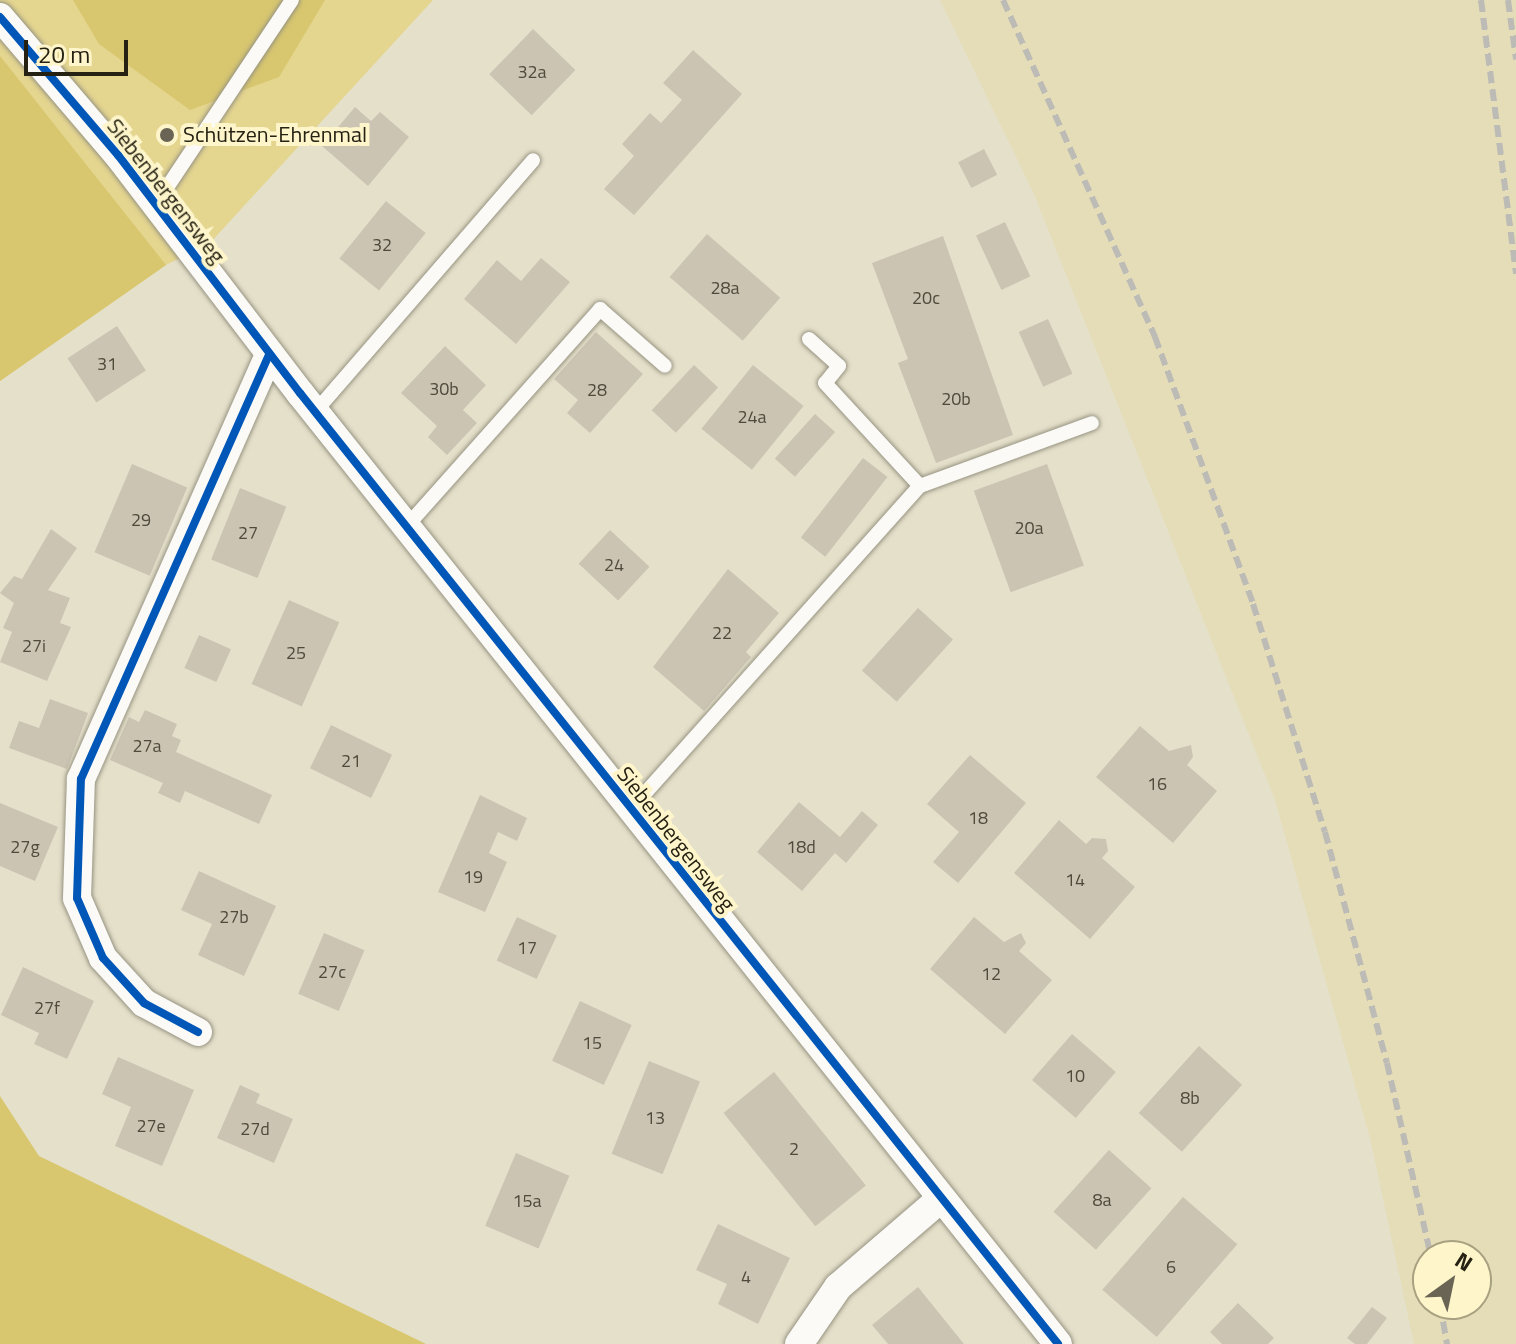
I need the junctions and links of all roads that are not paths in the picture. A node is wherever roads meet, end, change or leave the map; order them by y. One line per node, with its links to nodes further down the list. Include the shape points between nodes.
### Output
1 (292, 0): 4 (lane, Siebenbergensweg)
2 (0, 17): 4 (street, Siebenbergensweg)
3 (533, 160): 8 (lane)
4 (156, 204): 6 (street, Siebenbergensweg)
5 (809, 339): 10 (lane, via 839,366 825,383)
6 (269, 354): 8 (street, Siebenbergensweg); 13 (street, via 81,779 77,898 103,958 144,1003)
7 (665, 366): 11 (lane, via 600,309)
8 (315, 412): 11 (street, Siebenbergensweg)
9 (1092, 423): 10 (lane)
10 (920, 486): 12 (lane)
11 (406, 527): 12 (street, Siebenbergensweg)
12 (630, 810): 14 (street, Siebenbergensweg)
13 (198, 1032)
14 (939, 1200): 15 (street, via 838,1287); 16 (street, Siebenbergensweg)
15 (799, 1344)
16 (1058, 1344)

